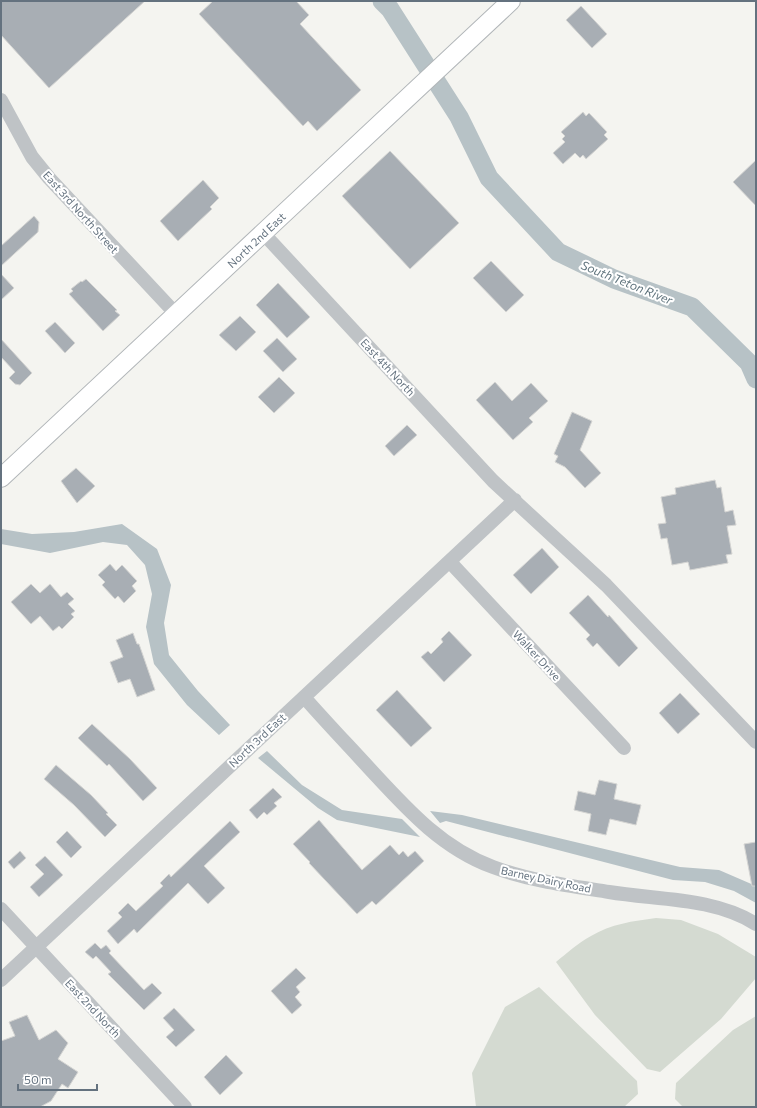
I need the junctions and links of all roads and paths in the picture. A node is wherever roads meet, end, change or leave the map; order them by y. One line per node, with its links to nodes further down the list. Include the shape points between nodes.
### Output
1 (511, 1): 3 (main road, North 2nd East)
2 (1, 100): 4 (street, East 3rd North Street, via 32,157 49,178)
3 (264, 233): 4 (main road, North 2nd East); 6 (street, East 4th North, via 493,480)
4 (176, 314): 5 (main road, North 2nd East)
5 (1, 478)
6 (515, 500): 7 (street, North 3rd East); 9 (street, East 4th North, via 606,585)
7 (450, 562): 8 (street, North 3rd East); 10 (street, Walker Drive)
8 (304, 697): 12 (street, Barney Dairy Road, via 409,812 434,834 465,854 493,867 521,875 619,894 698,904 730,911); 13 (street, North 3rd East)
9 (756, 742)
10 (624, 748)
11 (1, 909): 13 (street, East 2nd North)
12 (756, 924)
13 (36, 947): 14 (street, North 3rd East); 15 (street, East 2nd North)
14 (1, 980)
15 (185, 1107)

